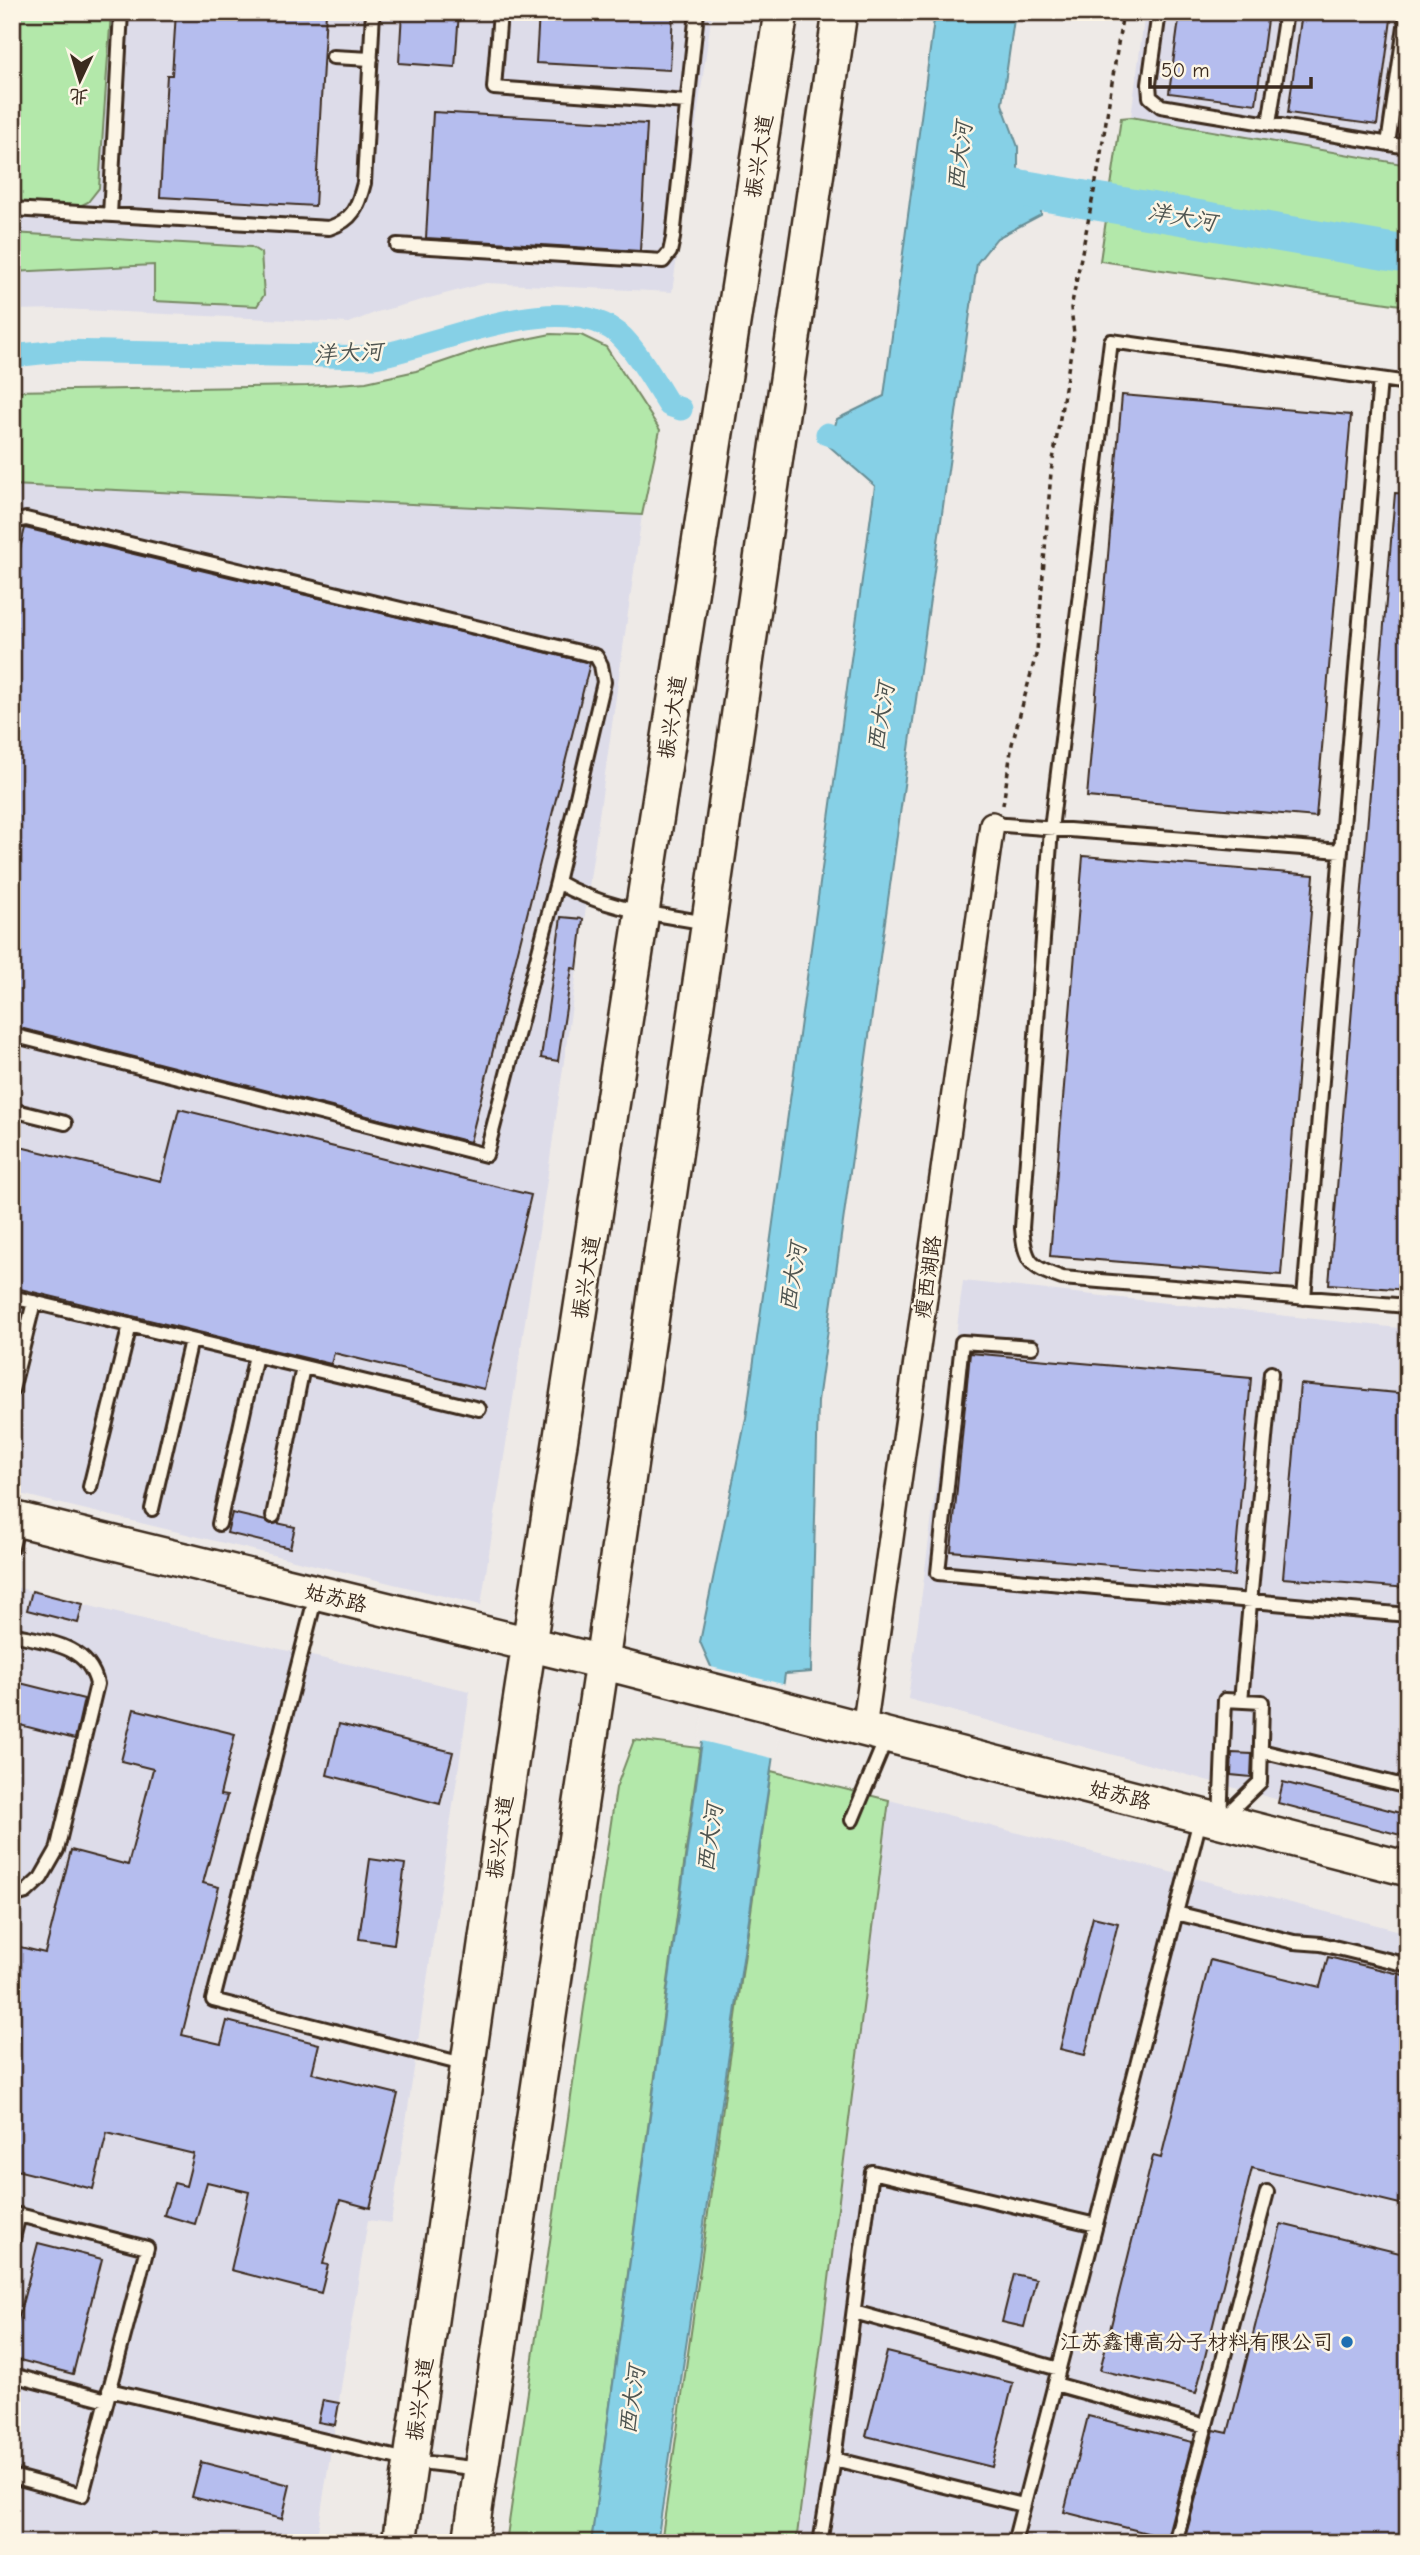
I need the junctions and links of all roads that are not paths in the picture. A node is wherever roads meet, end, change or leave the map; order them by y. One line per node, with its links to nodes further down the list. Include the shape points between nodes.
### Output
1 (121, 12): 17 (lane)
2 (373, 12): 11 (lane)
3 (500, 12): 12 (lane, via 494,88)
4 (697, 12): 12 (lane)
5 (781, 12): 26 (main road, 振兴大道)
6 (840, 12): 27 (main road)
7 (1159, 12): 13 (lane, via 1150,97 1161,106)
8 (1286, 12): 13 (lane)
9 (1407, 12): 14 (lane)
10 (333, 57): 11 (lane)
11 (371, 59): 17 (lane, via 364,183 360,202 344,222 329,228)
12 (687, 102): 18 (lane, via 670,252 663,261)
13 (1269, 124): 14 (lane)
14 (1388, 144): 15 (lane)
15 (1408, 147)
16 (12, 209): 17 (lane)
17 (110, 215)
18 (397, 245)
19 (1380, 379): 20 (lane); 23 (lane, via 1111,341); 24 (lane)
20 (1408, 383)
21 (12, 526): 25 (lane, via 26,519 596,656 604,682)
22 (992, 824): 23 (lane); 55 (street, 瘦西湖路)
23 (1051, 829): 24 (lane); 32 (lane, via 1022,1228 1024,1254 1040,1270 1062,1278)
24 (1341, 851): 32 (lane)
25 (557, 882): 26 (lane, via 604,904); 28 (lane, via 486,1155)
26 (642, 912): 27 (lane); 52 (main road, 振兴大道)
27 (709, 923): 53 (main road)
28 (12, 1035)
29 (12, 1110): 30 (lane)
30 (65, 1123)
31 (12, 1297): 33 (lane)
32 (1304, 1298): 34 (lane)
33 (34, 1302): 35 (lane); 41 (lane)
34 (1408, 1306)
35 (130, 1325): 36 (lane); 43 (lane)
36 (191, 1340): 38 (lane); 44 (lane)
37 (1032, 1347): 49 (lane, via 962,1342 938,1573)
38 (256, 1355): 39 (lane); 46 (lane)
39 (303, 1367): 42 (lane); 45 (lane)
40 (1271, 1373): 49 (lane)
41 (12, 1390)
42 (479, 1409)
43 (90, 1487)
44 (152, 1509)
45 (273, 1516)
46 (219, 1524)
47 (15, 1528): 48 (main road, 姑苏路)
48 (317, 1593): 52 (main road, 姑苏路); 64 (lane, via 213,2000)
49 (1250, 1601): 50 (lane); 54 (lane)
50 (1408, 1615)
51 (12, 1634): 61 (lane, via 70,1648 94,1670 97,1684 57,1850 41,1878 26,1892)
52 (529, 1646): 53 (main road, 姑苏路); 64 (main road, 振兴大道)
53 (602, 1662): 55 (main road, 姑苏路); 76 (main road)
54 (1241, 1701): 56 (lane, via 1262,1702); 58 (lane, via 1225,1700)
55 (876, 1732): 58 (main road, 姑苏路); 59 (lane)
56 (1261, 1751): 57 (lane); 58 (lane, via 1260,1782)
57 (1408, 1787)
58 (1211, 1818): 60 (main road, 姑苏路); 62 (lane)
59 (852, 1820)
60 (1408, 1869)
61 (12, 1896)
62 (1176, 1913): 63 (lane); 66 (lane)
63 (1408, 1965)
64 (468, 2066): 75 (main road, 振兴大道)
65 (1267, 2192): 73 (lane)
66 (1096, 2225): 68 (lane, via 873,2172); 69 (lane)
67 (12, 2242): 72 (lane, via 19,2214 147,2248)
68 (854, 2312): 69 (lane); 74 (lane)
69 (1059, 2369): 71 (lane)
70 (12, 2375): 72 (lane)
71 (1055, 2384): 73 (lane); 78 (lane)
72 (108, 2395): 75 (lane); 77 (lane, via 82,2495)
73 (1206, 2426): 83 (lane)
74 (834, 2459): 78 (lane); 81 (lane)
75 (411, 2461): 76 (lane); 79 (main road, 振兴大道)
76 (481, 2469): 80 (main road)
77 (12, 2476)
78 (1024, 2505): 82 (lane)
79 (399, 2543)
80 (470, 2543)
81 (820, 2543)
82 (1014, 2543)
83 (1175, 2543)

